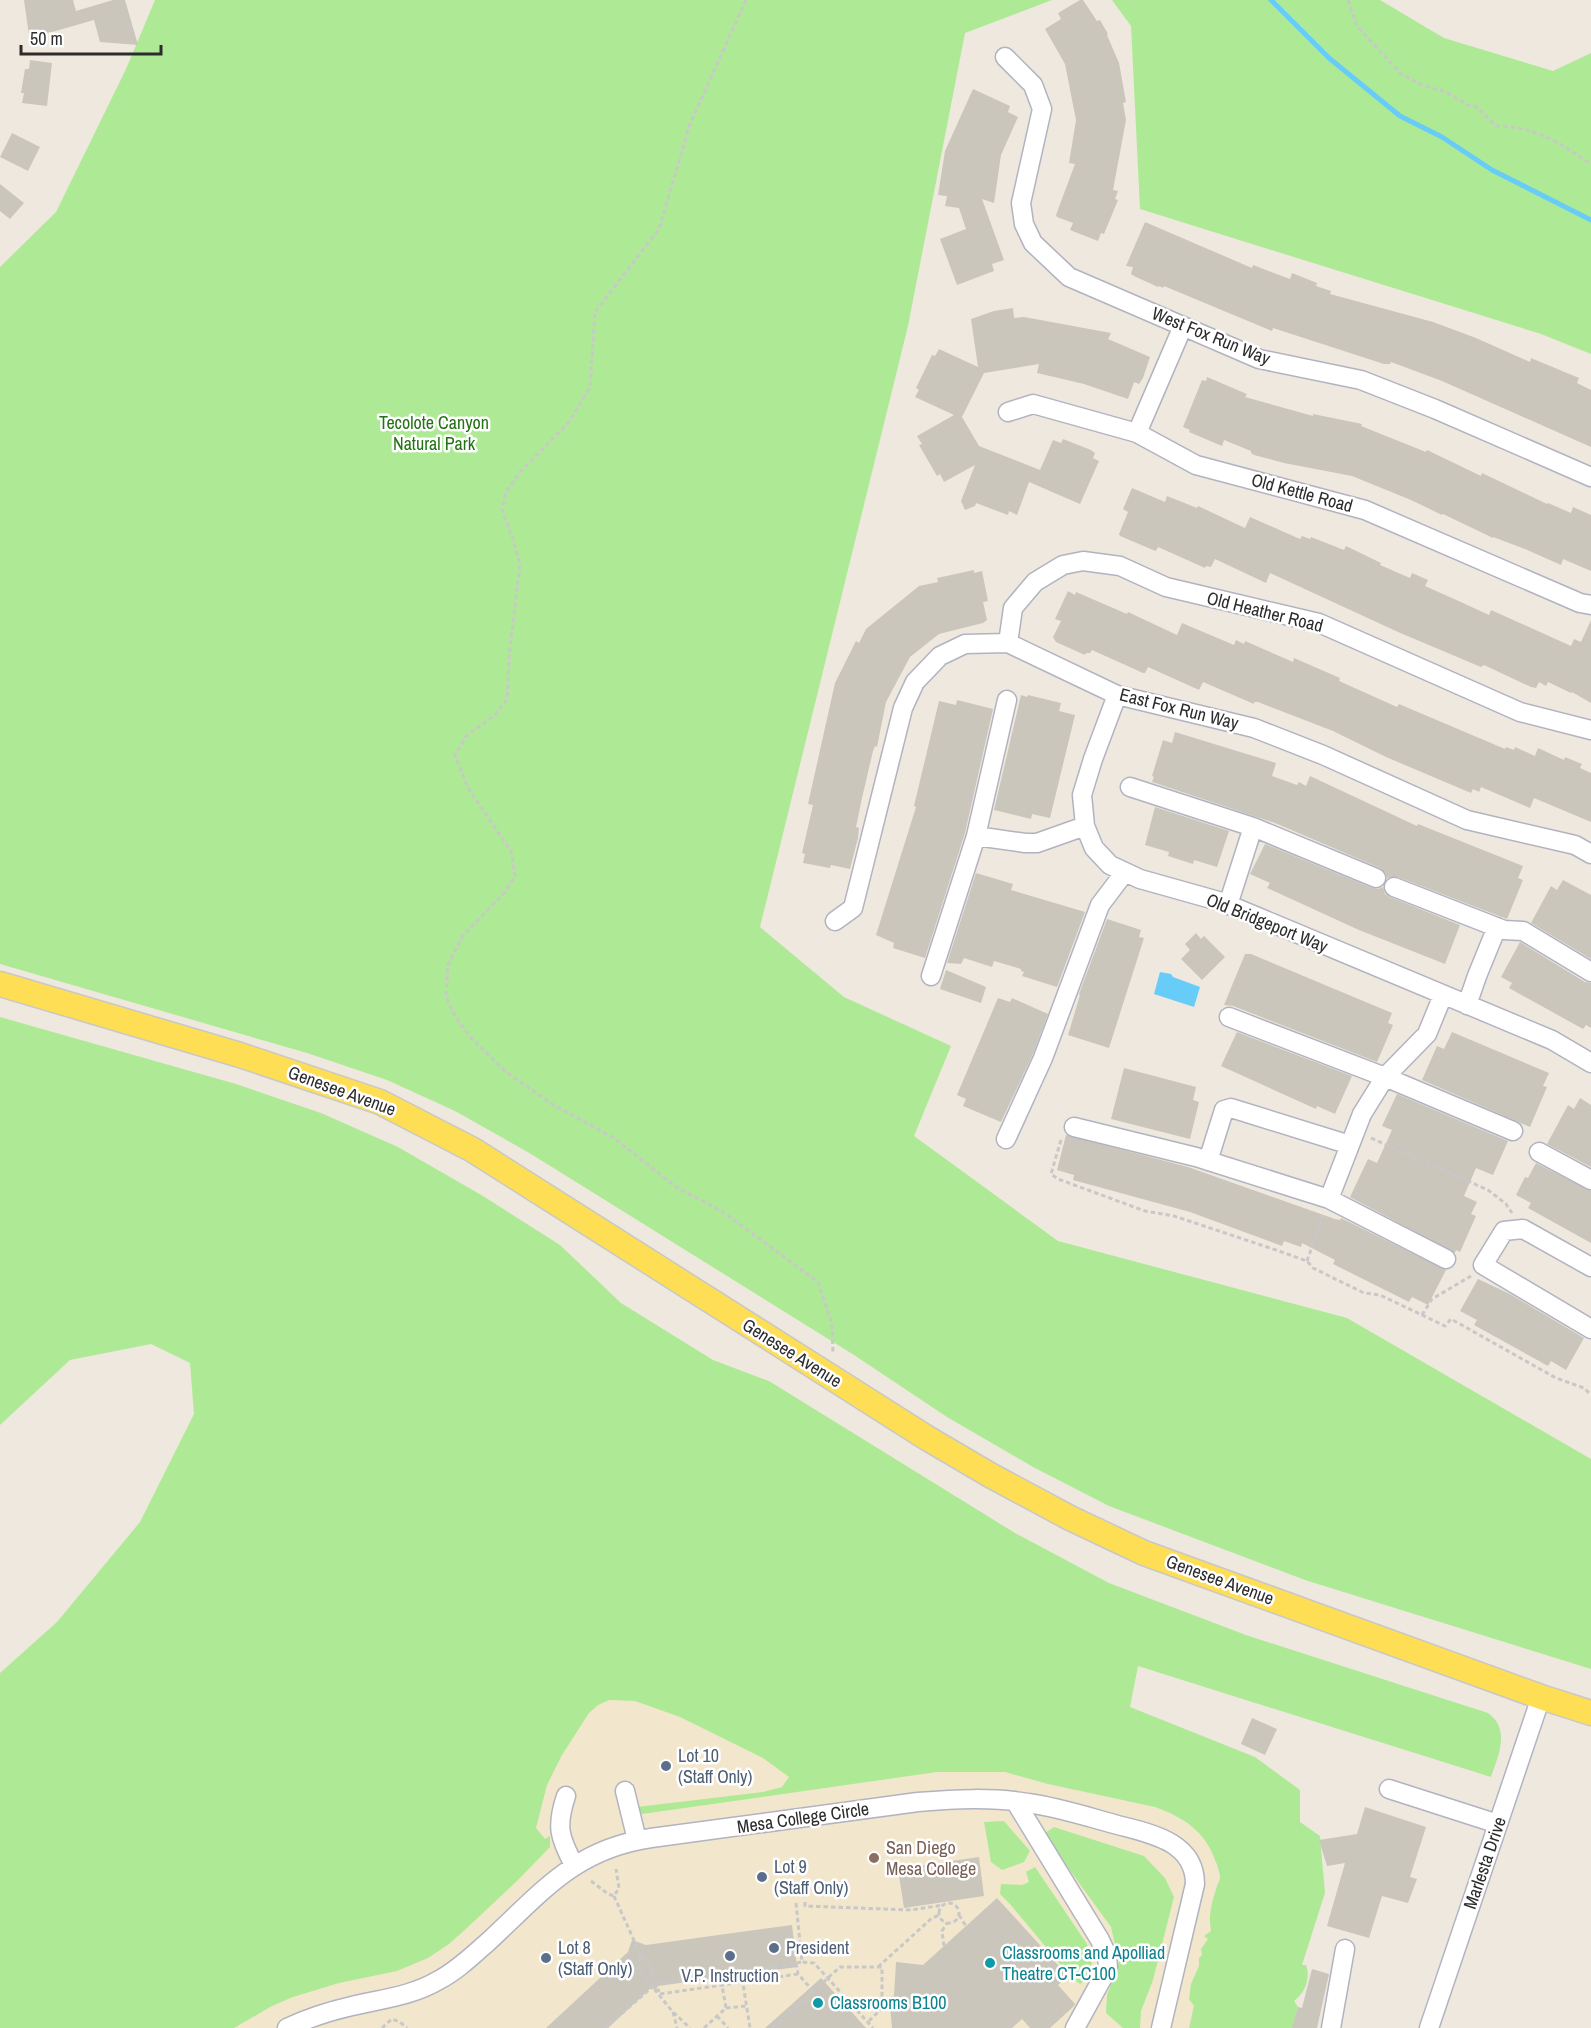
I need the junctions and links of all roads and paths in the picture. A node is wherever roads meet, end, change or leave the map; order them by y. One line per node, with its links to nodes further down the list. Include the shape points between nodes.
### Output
1 (746, 0): 48 (path, via 690,124 659,229 595,312 590,387 569,422 506,492 502,510 520,565 507,699 495,715 466,736 456,755 468,788 511,851 515,876 462,937 448,964 446,996 470,1037 506,1072 552,1104 614,1138 676,1186 723,1212 818,1282 832,1324 833,1365)
2 (1348, 0): 4 (path, via 1357,26 1401,74 1477,106 1496,126 1536,132)
3 (1005, 57): 5 (street, West Fox Run Way, via 1033,85 1042,109 1021,203 1024,224 1033,243 1069,277)
4 (1591, 164)
5 (1183, 326): 7 (street); 8 (street, West Fox Run Way, via 1258,359 1361,380)
6 (1008, 412): 7 (street, Old Kettle Road, via 1033,404)
7 (1137, 433): 9 (street, Old Kettle Road, via 1196,465 1365,510)
8 (1591, 477)
9 (1591, 605)
10 (1008, 643): 11 (street, East Fox Run Way); 13 (street, Old Heather Road, via 1012,608 1035,582 1063,565 1083,561 1120,566 1166,587 1319,623 1520,712); 23 (street, East Fox Run Way, via 965,644 940,656 915,682 903,708 853,908)
11 (1117, 694): 15 (street, Old Bridgeport Way, via 1082,795); 18 (street, East Fox Run Way, via 1254,728 1467,820 1575,845)
12 (1007, 700): 17 (street)
13 (1591, 730)
14 (1130, 787): 16 (street)
15 (1085, 826): 17 (street, via 1037,843); 19 (street, Old Bridgeport Way, via 1094,848 1110,865)
16 (1253, 827): 20 (street); 22 (street)
17 (976, 836): 26 (street)
18 (1591, 854)
19 (1125, 872): 22 (street, Old Bridgeport Way); 36 (street, via 1100,905 1043,1058)
20 (1376, 878)
21 (1394, 886): 24 (street)
22 (1228, 905): 28 (street, Old Bridgeport Way)
23 (836, 921)
24 (1497, 927): 25 (street, via 1523,931); 29 (street)
25 (1591, 972)
26 (931, 976)
27 (0, 984): 48 (main road, Genesee Avenue, via 240,1055 380,1102 473,1150)
28 (1443, 995): 29 (street, Old Bridgeport Way); 32 (street, via 1427,1034)
29 (1467, 1005): 31 (street, Old Bridgeport Way, via 1552,1040)
30 (1229, 1017): 32 (street)
31 (1591, 1063)
32 (1385, 1077): 34 (street); 35 (street, via 1362,1114)
33 (1074, 1127): 38 (street); 43 (path, via 1062,1134 1051,1174 1058,1179 1145,1211 1174,1216)
34 (1513, 1131)
35 (1353, 1138): 38 (street, via 1231,1108 1224,1110); 40 (street); 41 (path, via 1488,1190 1506,1204)
36 (1006, 1139)
37 (1539, 1152): 39 (street)
38 (1208, 1161): 40 (street)
39 (1591, 1180)
40 (1329, 1199): 42 (street); 43 (path)
41 (1522, 1229): 44 (street, via 1504,1231); 45 (street)
42 (1446, 1259)
43 (1306, 1261): 46 (path, via 1364,1293 1380,1295)
44 (1484, 1264): 46 (path, via 1468,1279 1432,1299); 47 (street)
45 (1591, 1267)
46 (1422, 1315): 49 (path, via 1445,1326 1451,1319)
47 (1591, 1329)
48 (828, 1375): 50 (main road, Genesee Avenue, via 990,1475 1144,1553)
49 (1591, 1395)
50 (1541, 1697): 51 (main road, Genesee Avenue); 56 (street, Marlesta Drive)
51 (1591, 1713)
52 (1389, 1789): 56 (street)
53 (625, 1791): 57 (street)
54 (566, 1796): 58 (street, via 560,1815 562,1843)
55 (1015, 1801): 57 (street, Mesa College Circle, via 927,1802); 103 (street, via 1107,1955 1108,1968); 104 (street, Mesa College Circle, via 1153,1835 1174,1845 1188,1858 1195,1884)
56 (1498, 1824): 106 (street, Marlesta Drive)
57 (637, 1840): 58 (street, Mesa College Circle, via 610,1847)
58 (574, 1865): 92 (street, Mesa College Circle, via 467,1961 441,1979 411,1993 332,2011)
59 (616, 1869): 61 (path, via 619,1888)
60 (591, 1881): 61 (path)
61 (615, 1896): 73 (path)
62 (953, 1901): 66 (path)
63 (805, 1902): 65 (path, via 805,1906)
64 (796, 1903): 74 (path)
65 (944, 1905): 66 (path); 68 (path)
66 (956, 1906): 67 (path)
67 (958, 1912): 69 (path, via 957,1919); 70 (path)
68 (940, 1915): 69 (path); 76 (path)
69 (948, 1922): 71 (path, via 942,1931)
70 (966, 1926)
71 (944, 1946)
72 (1345, 1948): 105 (street)
73 (641, 1956): 82 (path, via 650,1963); 83 (path, via 638,1969)
74 (802, 1962): 75 (path); 80 (path, via 814,1963)
75 (796, 1963): 77 (path); 79 (path)
76 (878, 1967): 80 (path, via 840,1967); 91 (path, via 882,1967 882,2008)
77 (741, 1971): 78 (path); 81 (path)
78 (720, 1974): 82 (path); 84 (path)
79 (798, 1974): 81 (path); 85 (path)
80 (828, 1978): 85 (path); 91 (path)
81 (743, 1982): 84 (path); 87 (path)
82 (657, 1983): 83 (path); 86 (path)
83 (652, 1985): 86 (path); 95 (path)
84 (722, 1985): 86 (path); 88 (path)
85 (813, 1992): 101 (path)
86 (660, 1994): 89 (path)
87 (746, 2006): 88 (path); 100 (path)
88 (726, 2008): 90 (path)
89 (672, 2011): 96 (path); 97 (path)
90 (717, 2016): 98 (path); 99 (path)
91 (868, 2022): 102 (path)
92 (287, 2028)
93 (382, 2028): 94 (path, via 392,2019)
94 (407, 2028)
95 (605, 2028)
96 (677, 2028)
97 (690, 2028)
98 (704, 2028)
99 (728, 2028)
100 (750, 2028)
101 (773, 2028)
102 (873, 2028)
103 (1075, 2028)
104 (1161, 2028)
105 (1330, 2028)
106 (1429, 2028)

